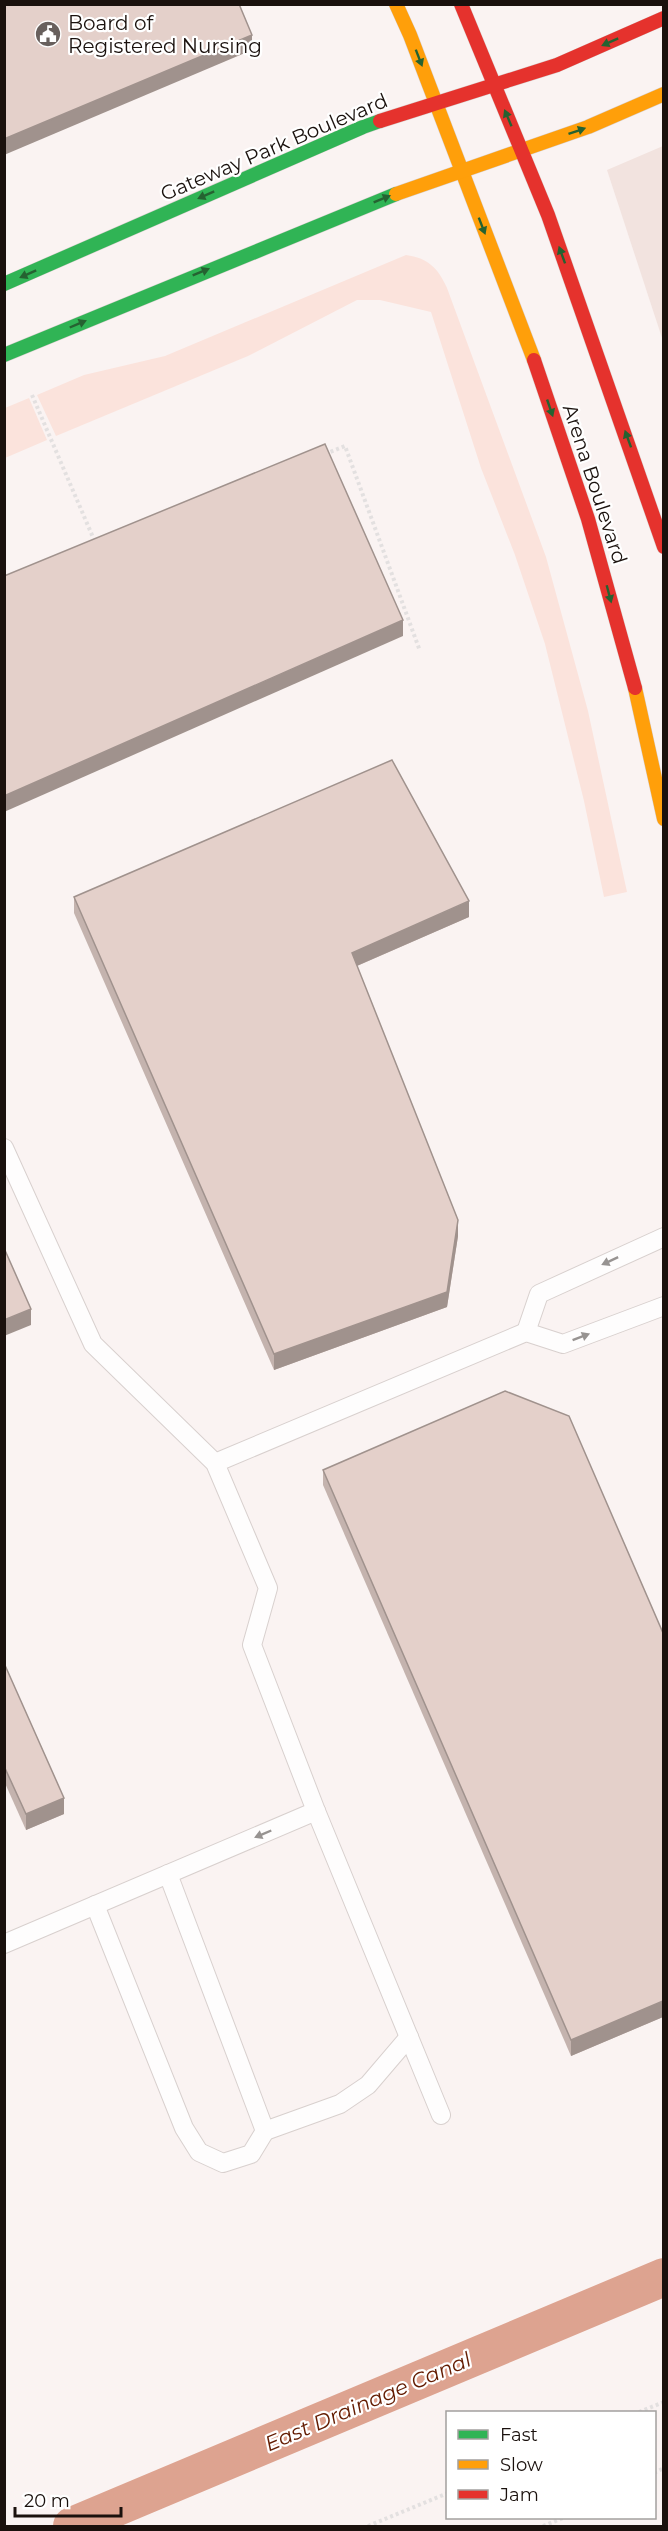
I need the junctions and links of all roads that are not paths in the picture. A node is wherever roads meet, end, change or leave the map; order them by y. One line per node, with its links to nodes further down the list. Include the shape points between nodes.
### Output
1 (396, 4): 6 (main road, Arena Boulevard, one-way to 6)
2 (461, 4): 4 (main road)
3 (663, 18): 4 (main road, Gateway Park Boulevard, one-way to 4, via 557,65)
4 (494, 85): 6 (main road, Gateway Park Boulevard); 7 (main road, one-way to 4)
5 (663, 94): 7 (main road, one-way to 5, via 588,128)
6 (436, 103): 8 (main road, Arena Boulevard); 9 (main road, Gateway Park Boulevard, one-way to 9, via 363,127)
7 (521, 150): 8 (main road); 11 (main road, one-way to 7, via 560,249)
8 (461, 171): 10 (main road, one-way to 8, via 389,196); 12 (main road, Arena Boulevard, one-way to 12, via 574,477 632,677)
9 (4, 284)
10 (4, 355)
11 (663, 547)
12 (663, 819)
13 (4, 1148): 17 (lane, via 93,1344)
14 (663, 1237): 16 (lane, one-way to 16, via 539,1294)
15 (663, 1306): 16 (lane, one-way to 15, via 564,1344)
16 (526, 1332): 17 (lane)
17 (215, 1463): 18 (lane, via 268,1588 252,1645)
18 (316, 1811): 19 (lane, one-way to 19); 22 (lane)
19 (168, 1874): 20 (lane); 24 (lane)
20 (95, 1905): 21 (lane); 24 (lane, via 184,2128 199,2152 223,2163 251,2154)
21 (4, 1944)
22 (409, 2037): 23 (lane); 24 (lane, via 368,2085 340,2104)
23 (441, 2115)
24 (266, 2131)

